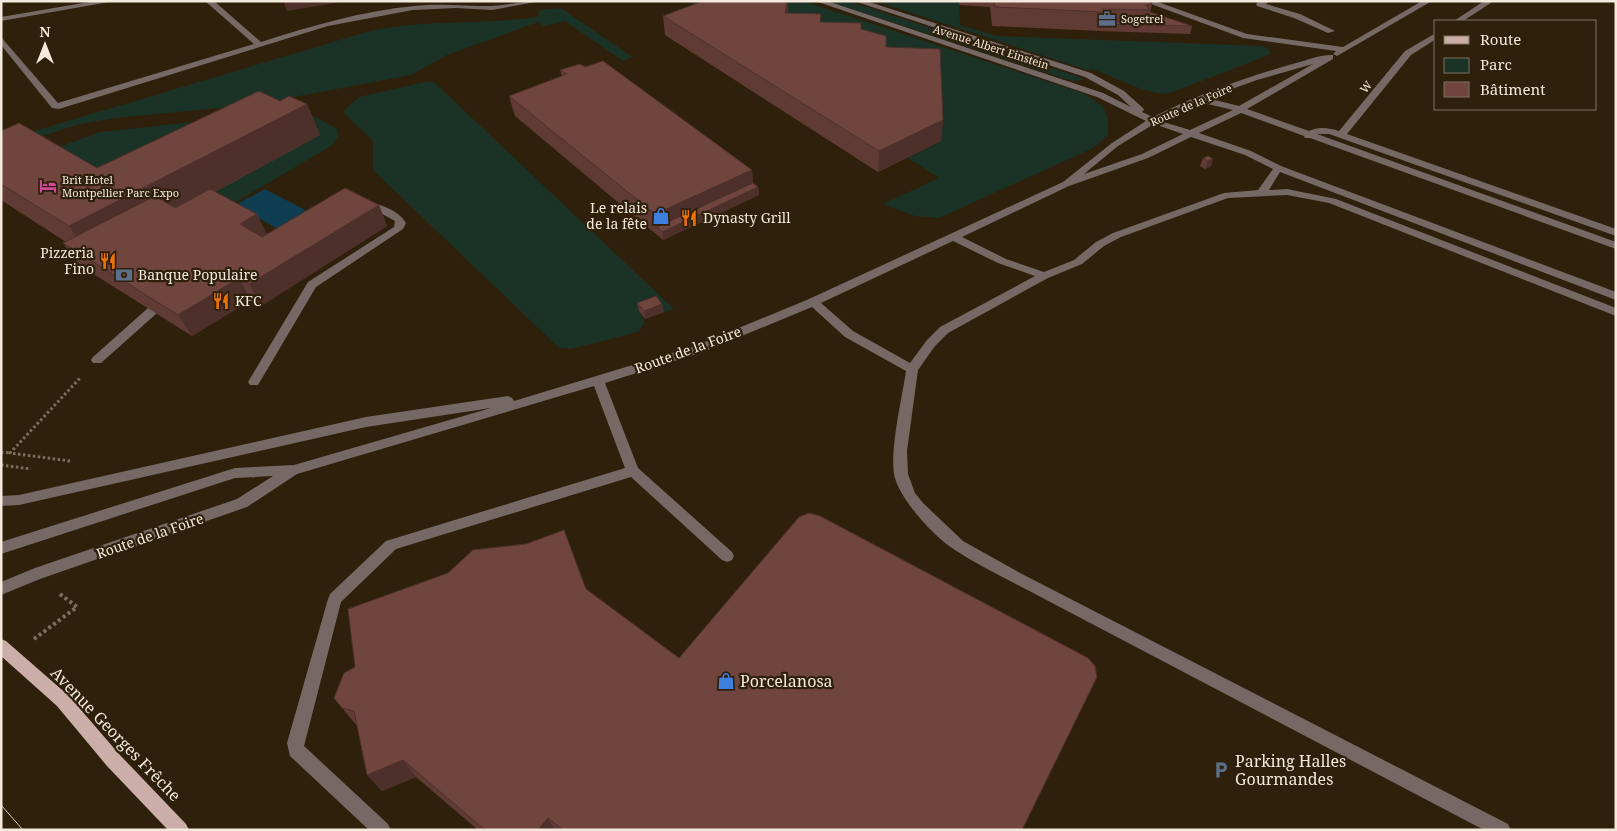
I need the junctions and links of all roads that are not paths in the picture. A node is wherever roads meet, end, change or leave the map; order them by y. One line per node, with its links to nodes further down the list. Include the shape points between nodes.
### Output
1 (111, 1): 10 (street)
2 (209, 1): 15 (street)
3 (537, 1): 15 (street, via 492,8 434,7 382,12 327,24)
4 (818, 1): 20 (street, Avenue Albert Einstein, via 1100,95)
5 (858, 1): 20 (street, Avenue Albert Einstein, via 1088,75 1121,93)
6 (1147, 1): 16 (street, via 1246,36)
7 (1265, 1): 12 (street, via 1260,4)
8 (1428, 1): 16 (street, Route de la Foire)
9 (1490, 1): 11 (street)
10 (1, 19)
11 (1460, 20)
12 (1331, 31)
13 (1434, 36): 22 (street, W, via 1408,53)
14 (1, 39): 15 (street, via 55,106)
15 (260, 45)
16 (1344, 50): 17 (street, Route de la Foire)
17 (1330, 57): 18 (street, Route de la Foire, via 1268,73); 19 (street, Route de la Foire)
18 (1198, 100): 19 (street, via 1215,101); 20 (street, Route de la Foire)
19 (1240, 110): 21 (street, Route de la Foire); 23 (street)
20 (1153, 121): 21 (street, Avenue Albert Einstein); 25 (street, Route de la Foire)
21 (1190, 135): 24 (street, Avenue Albert Einstein, via 1248,154); 25 (street, Route de la Foire, via 1145,156)
22 (1341, 135): 23 (street, via 1323,130); 28 (street)
23 (1308, 136): 30 (street)
24 (1278, 168): 26 (street); 32 (street, Avenue Albert Einstein)
25 (1066, 184): 29 (street, Route de la Foire)
26 (1262, 191): 31 (street, via 1227,195 1117,235 1078,262); 35 (street, via 1308,195 1332,202)
27 (354, 205): 39 (street, via 377,207 400,219 401,223 398,229 312,285)
28 (1616, 233)
29 (952, 236): 31 (street, via 1002,261); 33 (street, Route de la Foire)
30 (1616, 246)
31 (1044, 276): 37 (street, via 944,330)
32 (1616, 296)
33 (813, 302): 37 (street, via 849,334); 38 (street, Route de la Foire, via 699,349)
34 (152, 311): 36 (street)
35 (1616, 312)
36 (96, 360)
37 (912, 369): 50 (street, via 901,474 909,495 918,507 958,545)
38 (598, 381): 40 (street, Route de la Foire); 42 (street)
39 (254, 382)
40 (555, 394): 41 (street, Route de la Foire); 43 (street, via 366,422 19,500)
41 (294, 470): 44 (street, Route de la Foire, via 234,473); 46 (street, Route de la Foire, via 242,503 35,574)
42 (633, 471): 45 (street); 49 (street, via 391,545 335,599 295,743 296,750)
43 (1, 501)
44 (1, 548)
45 (727, 556)
46 (1, 589)
47 (6, 651): 48 (main road, Avenue Georges Frêche, via 63,701)
48 (180, 830)
49 (382, 830)
50 (1502, 830)

